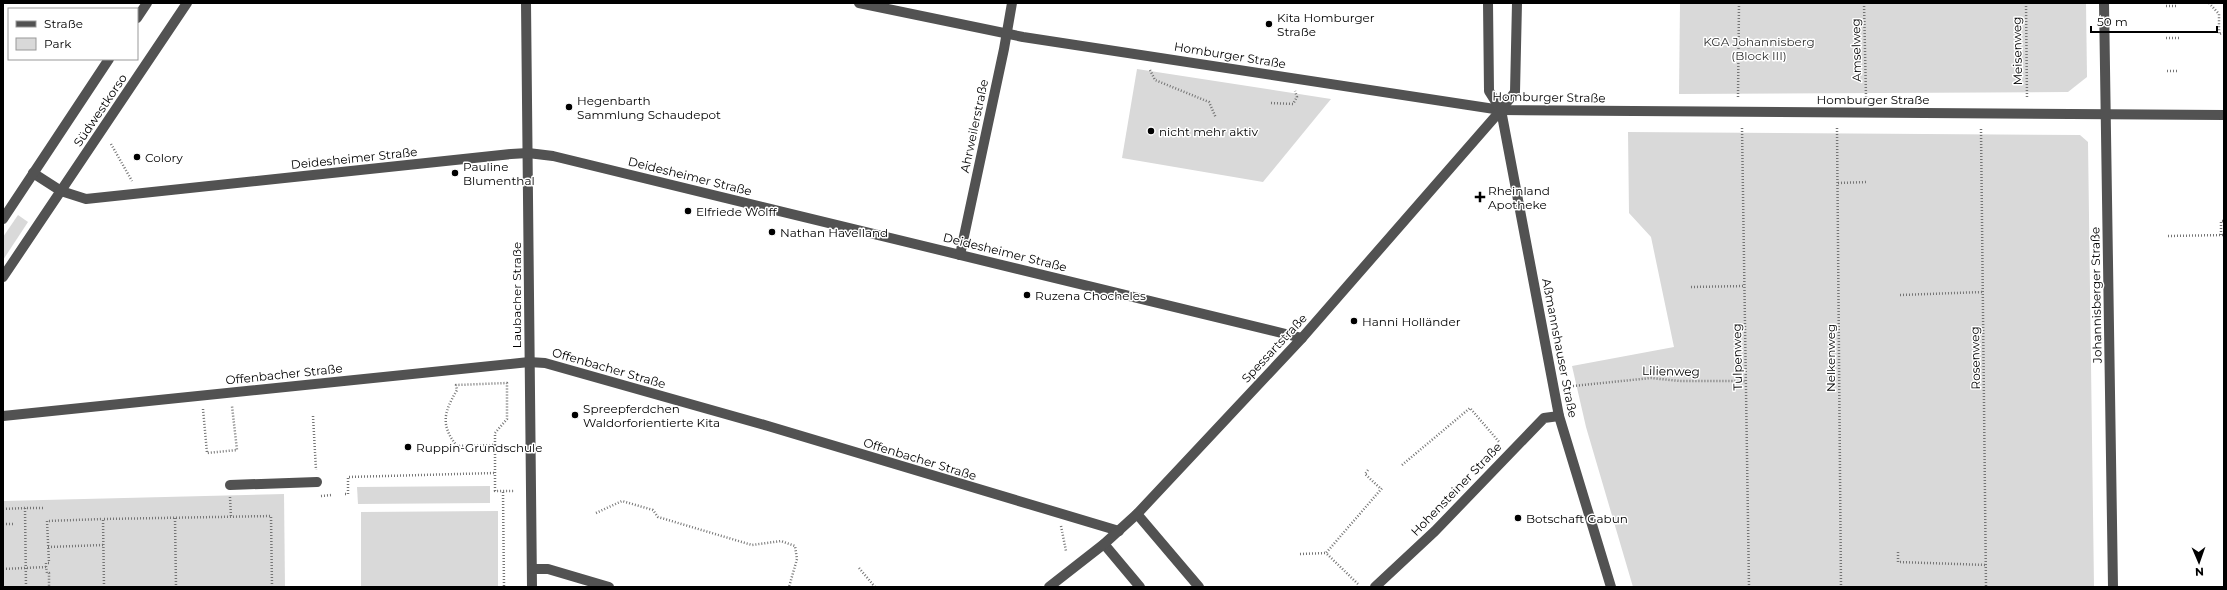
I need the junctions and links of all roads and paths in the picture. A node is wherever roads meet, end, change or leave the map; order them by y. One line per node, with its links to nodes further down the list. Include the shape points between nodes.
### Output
1 (147, 3): 15 (street)
2 (187, 3): 42 (street, Südwestkorso)
3 (526, 3): 37 (street, Laubacher Straße)
4 (859, 3): 16 (street, Homburger Straße)
5 (1012, 3): 16 (street, Ahrweilerstraße)
6 (1488, 3): 29 (street, via 1489,91)
7 (1516, 3): 29 (street, Spessartstraße, via 1516,92)
8 (1739, 3): 25 (path)
9 (1864, 3): 26 (path, Amselweg)
10 (2026, 3): 27 (path, Meisenweg)
11 (2104, 3): 30 (street, Johannisberger Straße)
12 (2209, 3): 17 (path, via 2219,14 2219,34)
13 (2166, 6): 14 (path)
14 (2178, 6)
15 (138, 16)
16 (1007, 34): 29 (street, Homburger Straße); 47 (street, Ahrweilerstraße)
17 (2224, 34)
18 (2166, 38): 19 (path)
19 (2179, 38)
20 (108, 60): 38 (street, Südwestkorso)
21 (2179, 70): 23 (path)
22 (1150, 71): 32 (path, via 1155,80 1209,102)
23 (2167, 71)
24 (1294, 93): 28 (path, via 1297,97 1293,104)
25 (1738, 97)
26 (1866, 97)
27 (2027, 98)
28 (1271, 103)
29 (1501, 110): 30 (street, Homburger Straße); 53 (street, Spessartstraße); 61 (street, Aßmannshauser Straße)
30 (2106, 113): 31 (street, Homburger Straße); 117 (street, Johannisberger Straße)
31 (2224, 115)
32 (1216, 118)
33 (1742, 128): 49 (path, Tulpenweg)
34 (1837, 128): 41 (path, Nelkenweg)
35 (1981, 129): 51 (path, Rosenweg)
36 (111, 144): 39 (path)
37 (528, 153): 42 (street, Deidesheimer Straße, via 86,199); 47 (street, Deidesheimer Straße, via 561,158); 54 (street, Laubacher Straße)
38 (33, 173): 42 (street); 43 (street, Südwestkorso)
39 (132, 182)
40 (1867, 182): 41 (path)
41 (1838, 183): 115 (path, Nelkenweg)
42 (61, 191): 48 (street, Südwestkorso)
43 (3, 219)
44 (2224, 221): 45 (path, via 2221,221)
45 (2222, 235): 46 (path)
46 (2168, 236)
47 (960, 255): 53 (street, Deidesheimer Straße)
48 (3, 278)
49 (1745, 286): 50 (path); 55 (path, Tulpenweg)
50 (1691, 287)
51 (1983, 292): 52 (path); 92 (path, Rosenweg)
52 (1900, 295)
53 (1302, 338): 77 (street, Spessartstraße)
54 (529, 362): 59 (street, Offenbacher Straße); 84 (street, Offenbacher Straße, via 545,364 752,422); 97 (street, Laubacher Straße)
55 (1746, 381): 56 (path, Lilienweg, via 1680,381 1651,378); 114 (path, Tulpenweg)
56 (1573, 386)
57 (232, 405): 58 (path, via 237,450 207,453)
58 (203, 408)
59 (3, 416)
60 (313, 416): 67 (path)
61 (1559, 416): 112 (street, Hohensteiner Straße, via 1544,418 1435,531); 113 (street, Aßmannshauser Straße)
62 (1500, 443): 64 (path, via 1470,408)
63 (495, 445): 63 (path, via 457,446 448,434 446,409 457,390 456,385 507,383 507,419 495,433); 66 (path)
64 (1402, 465)
65 (1368, 470): 90 (path, via 1365,474 1382,488)
66 (495, 474): 69 (path, via 495,491); 71 (path, via 348,477 348,494)
67 (317, 482): 68 (street); 72 (path, via 318,496)
68 (230, 485): 78 (path)
69 (503, 491): 70 (path); 105 (path)
70 (515, 491)
71 (345, 494)
72 (332, 495)
73 (25, 508): 74 (path); 75 (path); 94 (path)
74 (43, 508)
75 (3, 509)
76 (596, 513): 108 (path, via 622,501 653,510 658,517 752,545 781,541 795,546 797,559)
77 (1137, 514): 84 (street, Spessartstraße); 111 (street)
78 (231, 517): 79 (path); 104 (path, via 271,516)
79 (175, 518): 80 (path); 103 (path)
80 (103, 519): 86 (path); 87 (path, via 47,521)
81 (3, 524): 82 (path)
82 (13, 524)
83 (1060, 524): 88 (path)
84 (1119, 531): 85 (street, Spessartstraße)
85 (1104, 544): 99 (street, Spessartstraße); 110 (street)
86 (103, 546): 87 (path); 102 (path)
87 (48, 547): 93 (path, via 49,563 46,563)
88 (1066, 551)
89 (1898, 552): 92 (path, via 1898,562)
90 (1326, 553): 91 (path); 98 (path)
91 (1300, 554)
92 (1987, 565): 116 (path, Rosenweg)
93 (46, 567): 94 (path); 101 (path)
94 (26, 568): 96 (path); 100 (path)
95 (858, 568): 109 (path)
96 (3, 569)
97 (532, 569): 106 (street, Laubacher Straße); 107 (street, via 548,569)
98 (1358, 584)
99 (1054, 586)
100 (26, 587)
101 (50, 587)
102 (104, 587)
103 (176, 587)
104 (272, 587)
105 (504, 587)
106 (532, 587)
107 (609, 587)
108 (789, 587)
109 (875, 587)
110 (1140, 587)
111 (1199, 587)
112 (1375, 587)
113 (1611, 587)
114 (1749, 587)
115 (1841, 587)
116 (1986, 587)
117 (2113, 587)

